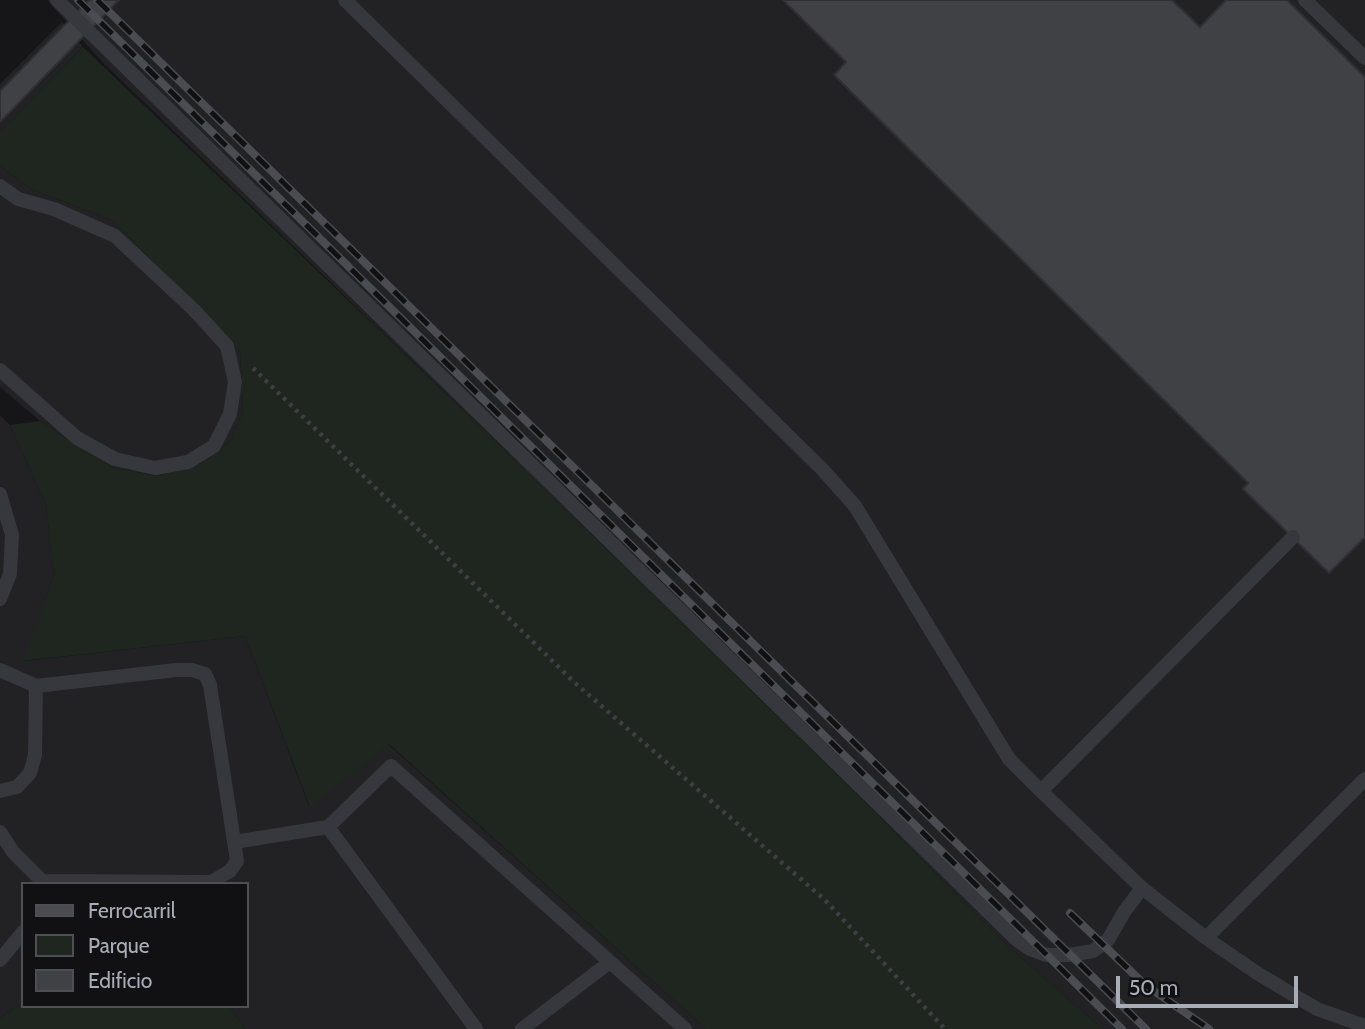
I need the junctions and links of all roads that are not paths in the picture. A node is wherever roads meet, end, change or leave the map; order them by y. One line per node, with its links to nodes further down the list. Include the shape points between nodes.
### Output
1 (57, 0): 19 (lane, via 1017,940 1046,955 1093,951 1108,940)
2 (345, 0): 14 (lane, via 822,468 855,506 1009,759)
3 (1305, 0): 4 (lane)
4 (1365, 58)
5 (0, 186): 6 (lane, via 18,200 54,209 115,236 227,346 235,382 230,414 214,446 188,462 155,468 115,459 77,438)
6 (0, 370)
7 (0, 494): 9 (lane, via 12,535 10,574)
8 (1293, 537): 14 (lane)
9 (0, 599)
10 (0, 670): 11 (lane)
11 (36, 686): 13 (lane, via 35,755 30,773 17,786); 17 (lane, via 176,670 205,674)
12 (1365, 779): 21 (lane)
13 (0, 790)
14 (1041, 791): 19 (lane)
15 (328, 827): 17 (lane); 23 (lane, via 391,766); 25 (lane)
16 (0, 832): 18 (lane)
17 (234, 842): 18 (lane, via 237,862 211,882)
18 (42, 882)
19 (1142, 888): 21 (lane)
20 (21, 934): 22 (lane)
21 (1206, 938): 24 (lane, via 1317,1009)
22 (0, 960)
23 (610, 962): 26 (lane); 27 (lane)
24 (1365, 1026)
25 (476, 1029)
26 (522, 1029)
27 (685, 1029)

